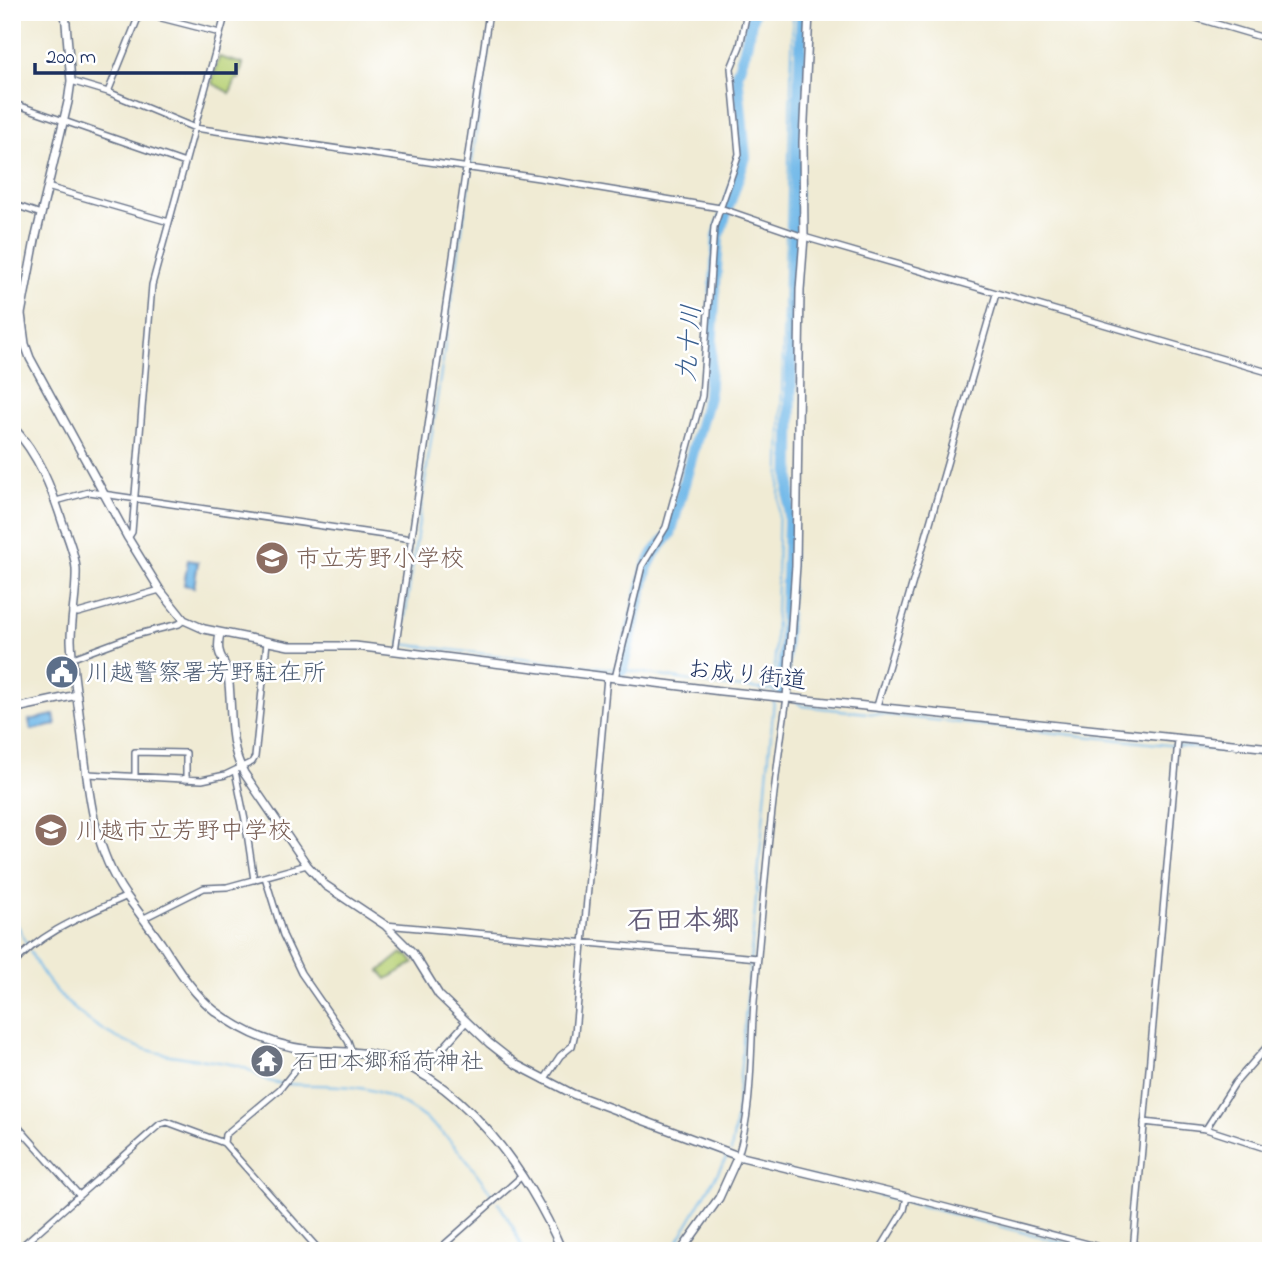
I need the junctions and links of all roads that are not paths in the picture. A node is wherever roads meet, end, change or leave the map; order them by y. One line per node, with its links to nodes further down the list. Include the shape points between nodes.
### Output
1 (65, 12): 10 (street)
2 (139, 12): 8 (street); 11 (street)
3 (226, 12): 8 (street)
4 (489, 12): 16 (street)
5 (747, 12): 19 (street, via 731,68 739,153)
6 (809, 12): 22 (street)
7 (1176, 12): 9 (street)
8 (220, 33): 14 (street)
9 (1271, 40)
10 (71, 81): 11 (street); 13 (street)
11 (108, 92): 14 (street)
12 (12, 103): 13 (street)
13 (63, 121): 15 (street); 17 (street)
14 (195, 128): 15 (street); 16 (street)
15 (185, 163): 21 (street)
16 (466, 167): 19 (street); 30 (street)
17 (47, 187): 20 (street); 21 (street)
18 (12, 204): 20 (street)
19 (720, 208): 22 (street); 38 (street, via 714,227 702,396 666,527 642,566)
20 (41, 214): 26 (street, via 21,314 25,344)
21 (169, 222): 27 (street, via 151,294)
22 (804, 237): 23 (street); 40 (street)
23 (996, 294): 24 (street); 41 (street)
24 (1271, 373)
25 (12, 426): 28 (street, via 43,470)
26 (104, 494): 27 (street); 28 (street, via 81,493); 29 (street)
27 (135, 498): 29 (street); 30 (street)
28 (56, 501): 32 (street, via 76,567)
29 (128, 538): 31 (street)
30 (412, 539): 36 (street)
31 (160, 590): 32 (street); 33 (street)
32 (72, 612): 37 (street)
33 (184, 620): 34 (street, お成り街道); 37 (street)
34 (220, 633): 35 (street, お成り街道); 45 (street, via 218,653 228,676)
35 (267, 642): 36 (street, お成り街道); 45 (street, via 255,757)
36 (396, 651): 38 (street, お成り街道)
37 (73, 658): 39 (street)
38 (611, 677): 40 (street, お成り街道); 55 (street)
39 (77, 695): 42 (street); 46 (street)
40 (788, 698): 41 (street, お成り街道); 57 (street, via 776,767)
41 (877, 706): 43 (street, お成り街道)
42 (13, 709)
43 (1178, 741): 44 (street, お成り街道); 67 (street)
44 (1271, 748)
45 (238, 768): 48 (street, via 225,775); 49 (street); 51 (street)
46 (87, 774): 47 (street); 52 (street, via 99,842)
47 (135, 775): 48 (street); 48 (street, via 135,751 186,753)
48 (186, 780)
49 (307, 865): 50 (street); 54 (street, via 344,900)
50 (265, 877): 51 (street); 63 (street, via 283,935 301,973)
51 (254, 880): 53 (street, via 204,888)
52 (127, 897): 53 (street); 58 (street, via 47,936)
53 (144, 918): 62 (street, via 190,985 216,1011 266,1040)
54 (385, 925): 55 (street); 60 (street, via 413,953 439,995)
55 (583, 942): 57 (street); 65 (street, via 572,1046)
56 (1271, 954): 59 (street)
57 (758, 958): 71 (street, via 748,1116)
58 (12, 966)
59 (1271, 996)
60 (466, 1023): 64 (street); 65 (street, via 511,1061)
61 (1271, 1042): 68 (street, via 1234,1083)
62 (303, 1048): 63 (street); 69 (street, via 299,1065 280,1089 225,1135)
63 (352, 1052): 64 (street, via 390,1059)
64 (419, 1074): 72 (street, via 483,1123)
65 (544, 1080): 71 (street)
66 (12, 1120): 73 (street)
67 (1144, 1122): 68 (street); 82 (street)
68 (1206, 1129): 70 (street)
69 (224, 1143): 73 (street, via 167,1122 160,1124); 76 (street)
70 (1271, 1150)
71 (738, 1156): 74 (street); 79 (street, via 719,1199)
72 (522, 1176): 77 (street); 78 (street)
73 (79, 1195): 75 (street)
74 (907, 1198): 80 (street); 81 (street)
75 (16, 1251)
76 (320, 1251)
77 (437, 1251)
78 (562, 1251)
79 (681, 1251)
80 (879, 1251)
81 (1115, 1251)
82 (1133, 1251)

